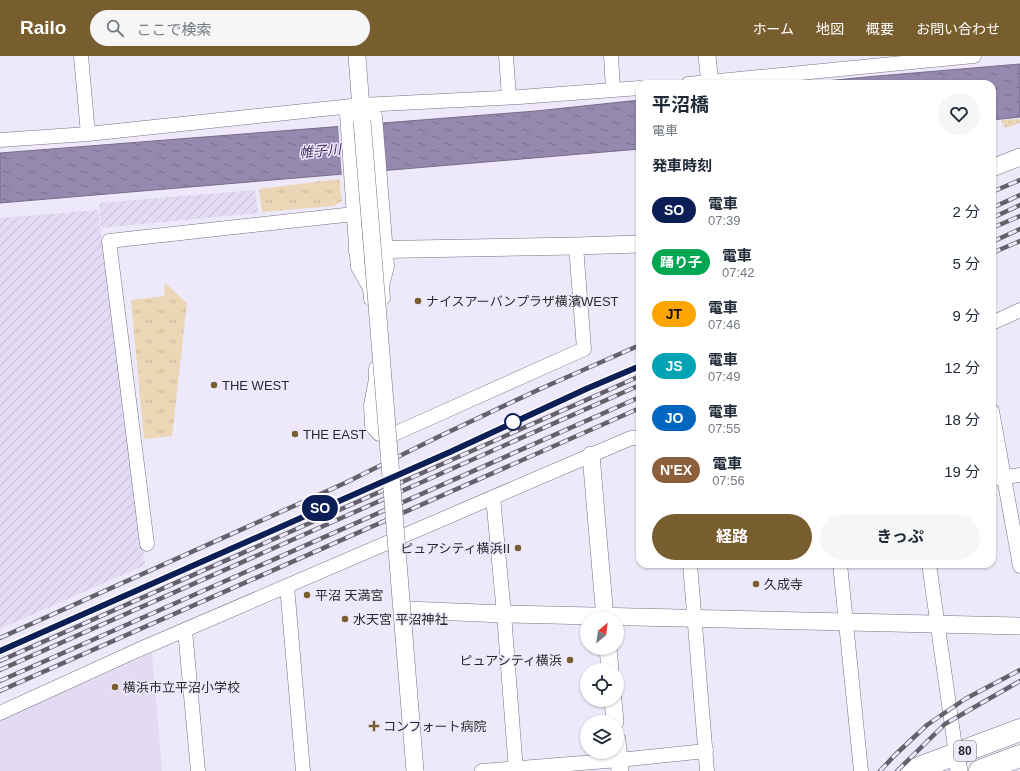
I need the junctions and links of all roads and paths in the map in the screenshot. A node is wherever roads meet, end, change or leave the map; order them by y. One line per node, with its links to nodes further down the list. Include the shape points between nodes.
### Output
1 (81, 56): 13 (street)
2 (357, 56): 12 (street)
3 (506, 56): 11 (street)
4 (611, 56): 10 (street)
5 (708, 56): 7 (street)
6 (974, 56): 8 (street)
7 (710, 80)
8 (730, 80)
9 (636, 88): 10 (street)
10 (613, 90): 11 (street)
11 (509, 97): 12 (street)
12 (361, 114): 13 (street); 17 (street, via 351,180); 21 (street, via 380,179); 58 (street, bridge)
13 (88, 134): 14 (street)
14 (0, 140)
15 (1020, 157): 16 (street)
16 (996, 166)
17 (354, 214): 20 (street); 32 (street, via 109,241)
18 (636, 244): 19 (street)
19 (576, 246): 21 (street); 24 (street, via 584,349)
20 (357, 250): 21 (street); 24 (street, via 358,267 370,288 376,379 372,426 379,434)
21 (386, 250): 24 (street, via 387,268 382,286)
22 (1020, 310): 23 (street)
23 (996, 322)
24 (394, 434)
25 (636, 438): 26 (street)
26 (591, 455): 30 (street); 39 (street)
27 (996, 456): 29 (street)
28 (1020, 475): 29 (street)
29 (998, 478): 33 (street)
30 (493, 497): 31 (street); 40 (street)
31 (396, 539): 37 (street); 38 (street)
32 (147, 544)
33 (1020, 566)
34 (690, 568): 43 (street)
35 (840, 568): 44 (street)
36 (930, 568): 45 (street)
37 (287, 586): 47 (street); 56 (street)
38 (401, 608): 40 (street); 57 (street); 59 (street)
39 (604, 611)
40 (504, 614): 41 (street); 54 (street)
41 (580, 616)
42 (624, 617): 43 (street)
43 (695, 618): 44 (street); 50 (street)
44 (846, 623): 45 (street); 62 (street)
45 (937, 624): 46 (street); 52 (street)
46 (1020, 626)
47 (185, 630): 48 (street); 55 (street)
48 (0, 713)
49 (1020, 730): 52 (main road, 80)
50 (706, 751): 53 (street); 61 (street)
51 (1020, 756): 64 (main road, 80)
52 (958, 763): 63 (main road, 80)
53 (619, 765): 54 (street)
54 (515, 770): 60 (street)
55 (198, 771)
56 (304, 771)
57 (408, 771)
58 (415, 771)
59 (420, 771)
60 (482, 771)
61 (707, 771)
62 (861, 771)
63 (911, 771)
64 (980, 771)

